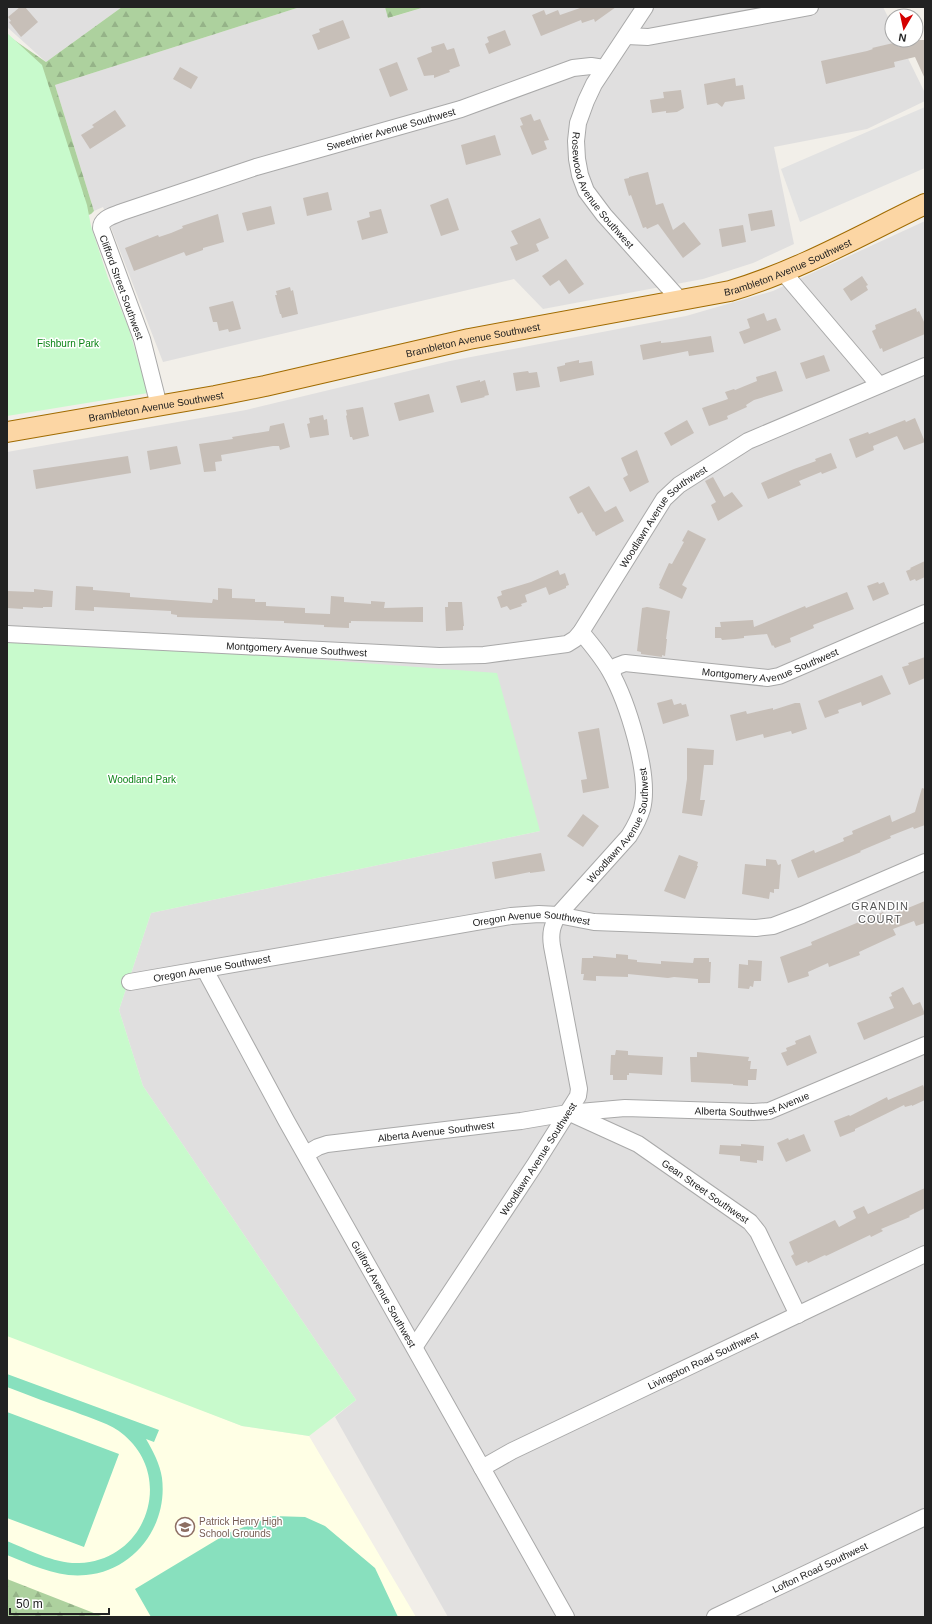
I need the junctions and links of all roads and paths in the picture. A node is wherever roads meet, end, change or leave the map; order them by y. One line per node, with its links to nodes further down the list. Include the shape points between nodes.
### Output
1 (646, 7): 3 (street, Rosewood Avenue Southwest)
2 (810, 7): 3 (street, via 648,36)
3 (627, 36): 4 (street, Rosewood Avenue Southwest)
4 (604, 68): 5 (street, Sweetbrier Avenue Southwest, via 573,68 460,109 256,167); 8 (street, Rosewood Avenue Southwest, via 594,84 578,123 576,159 580,175 586,191 604,215)
5 (176, 194): 11 (street, Clifford Street Southwest, via 122,212 103,220 101,224 142,339)
6 (925, 204): 7 (main road, Brambleton Avenue Southwest)
7 (783, 272): 8 (main road, Brambleton Avenue Southwest, via 730,291); 10 (street)
8 (680, 300): 11 (main road, Brambleton Avenue Southwest, via 469,339 266,386)
9 (925, 366): 10 (street, Woodlawn Avenue Southwest)
10 (879, 386): 14 (street, Woodlawn Avenue Southwest, via 748,441 679,485 664,499)
11 (160, 406): 12 (main road, Brambleton Avenue Southwest)
12 (7, 432)
13 (925, 613): 16 (street, Montgomery Avenue Southwest, via 768,678 625,663)
14 (581, 632): 15 (street, Montgomery Avenue Southwest, via 575,640 562,646 461,656); 16 (street, Woodlawn Avenue Southwest)
15 (7, 634)
16 (611, 672): 18 (street, Woodlawn Avenue Southwest, via 634,734 643,774 642,808 636,824 623,844)
17 (925, 862): 18 (street, Oregon Avenue Southwest, via 773,926 756,928 594,922)
18 (558, 915): 19 (street, Oregon Avenue Southwest, via 491,918); 22 (street, Woodlawn Avenue Southwest, via 550,935 579,1089 578,1096)
19 (205, 970): 20 (street, Oregon Avenue Southwest); 23 (street, Guilford Avenue Southwest)
20 (130, 982)
21 (925, 1046): 22 (street, Alberta Southwest Avenue, via 769,1111 625,1108)
22 (568, 1113): 23 (street, Alberta Avenue Southwest, via 327,1144); 25 (street, Gean Street Southwest, via 638,1144 750,1222 758,1232); 26 (street, Woodlawn Avenue Southwest)
23 (306, 1154): 26 (street, Guilford Avenue Southwest)
24 (925, 1254): 25 (street, Livingston Road Southwest)
25 (798, 1315): 27 (street, Livingston Road Southwest, via 512,1451)
26 (414, 1346): 27 (street, Guilford Avenue Southwest)
27 (482, 1468): 29 (street, Guilford Avenue Southwest)
28 (925, 1517): 30 (street, Lofton Road Southwest)
29 (566, 1617)
30 (715, 1617)

